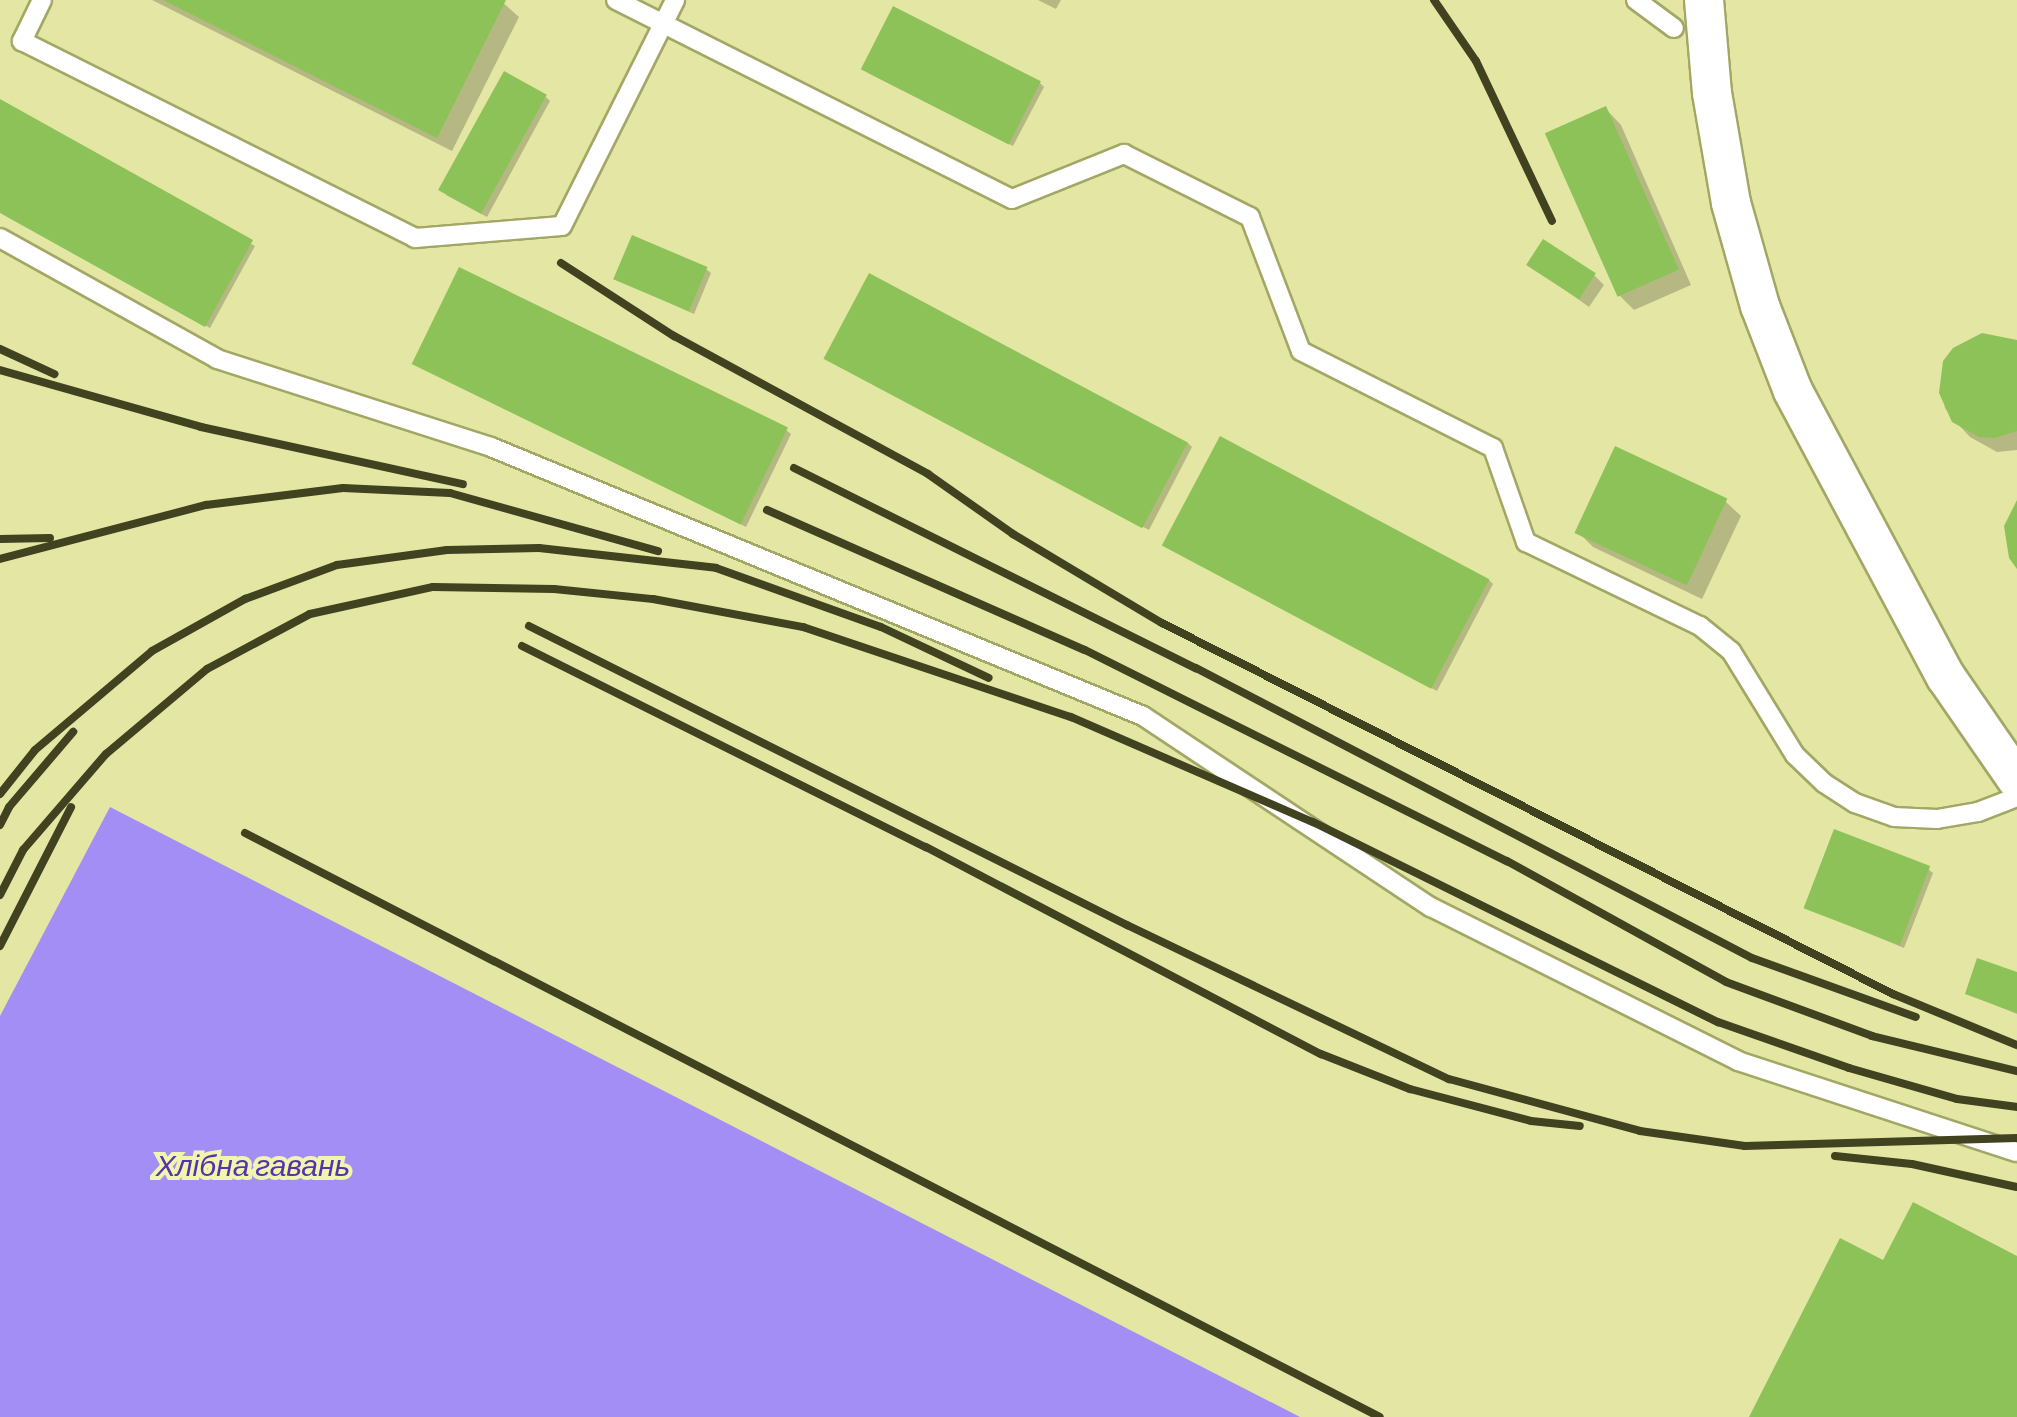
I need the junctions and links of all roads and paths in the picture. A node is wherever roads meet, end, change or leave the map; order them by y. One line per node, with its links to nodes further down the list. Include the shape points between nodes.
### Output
1 (42, 0): 6 (lane, via 22,40 414,238 562,226)
2 (616, 0): 6 (lane)
3 (675, 0): 6 (lane)
4 (1636, 0): 7 (lane)
5 (1704, 0): 9 (street, via 1731,203 1760,306 1794,391 1946,677)
6 (663, 24): 10 (lane, via 1012,200 1124,154 1250,218 1302,351 1493,448 1526,542 1700,626 1732,651 1795,755 1824,783 1894,816 1964,815)
7 (1674, 28)
8 (0, 238): 11 (lane, via 217,359 491,447 1143,716 1431,907 1738,1061)
9 (2017, 780)
10 (2017, 797)
11 (2017, 1152)

